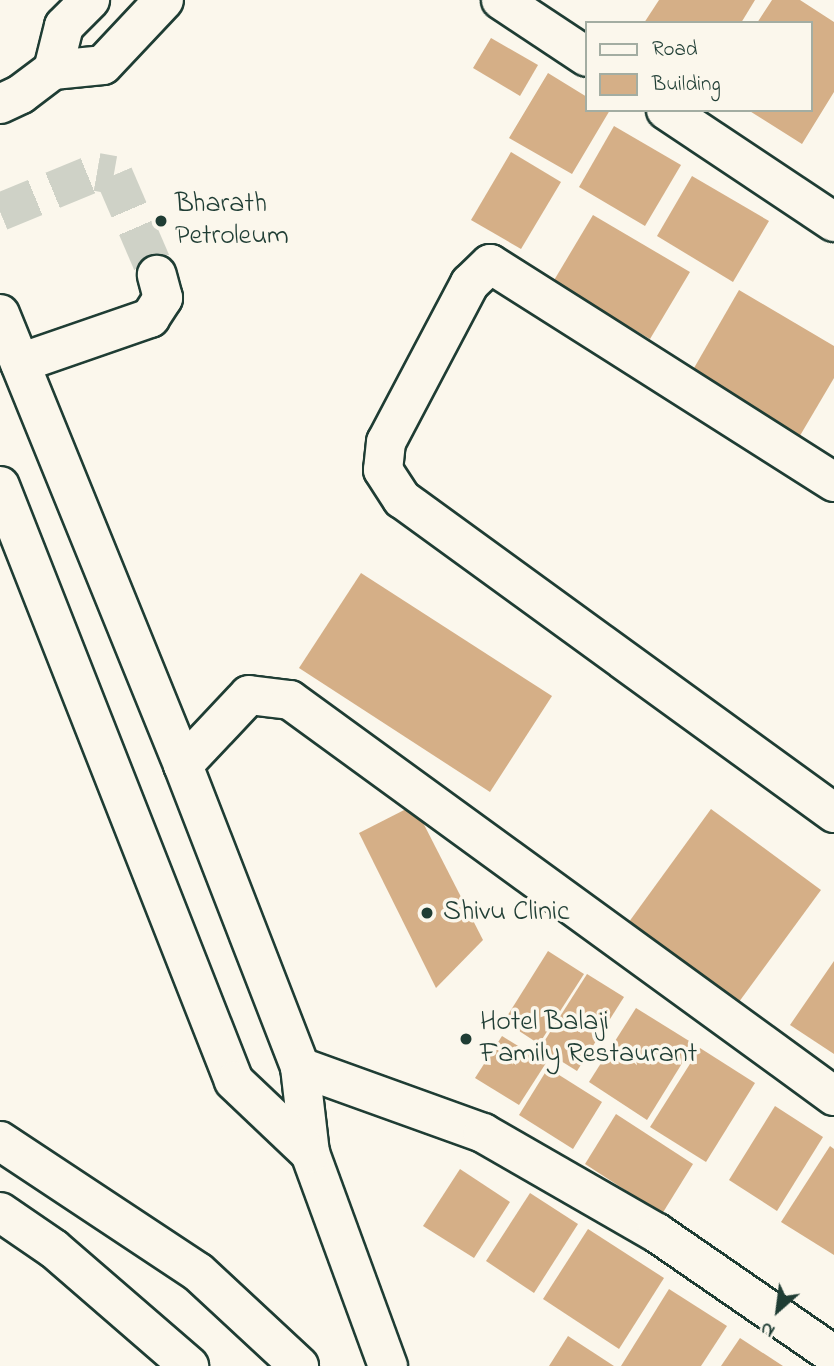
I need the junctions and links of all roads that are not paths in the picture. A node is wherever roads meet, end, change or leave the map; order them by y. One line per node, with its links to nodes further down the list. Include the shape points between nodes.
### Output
1 (90, 0): 5 (street, via 64,26)
2 (164, 0): 5 (street, via 103,65)
3 (501, 0): 4 (street)
4 (586, 56)
5 (53, 70): 6 (street)
6 (0, 104)
7 (669, 112): 8 (street)
8 (834, 222)
9 (157, 275): 11 (street, via 163,298 150,318)
10 (0, 314): 11 (street)
11 (20, 363): 14 (street)
12 (834, 482): 15 (street, via 490,264 470,283 386,442 383,470 402,499)
13 (0, 485): 19 (street, via 234,1081)
14 (183, 765): 16 (street); 17 (street, via 249,695 290,700)
15 (834, 813)
16 (300, 1067): 19 (street); 21 (street, via 483,1133 657,1233)
17 (834, 1096)
18 (0, 1142): 23 (street, via 198,1272)
19 (310, 1153): 24 (street)
20 (0, 1212): 22 (street, via 54,1249)
21 (834, 1354)
22 (190, 1366)
23 (299, 1366)
24 (388, 1366)

